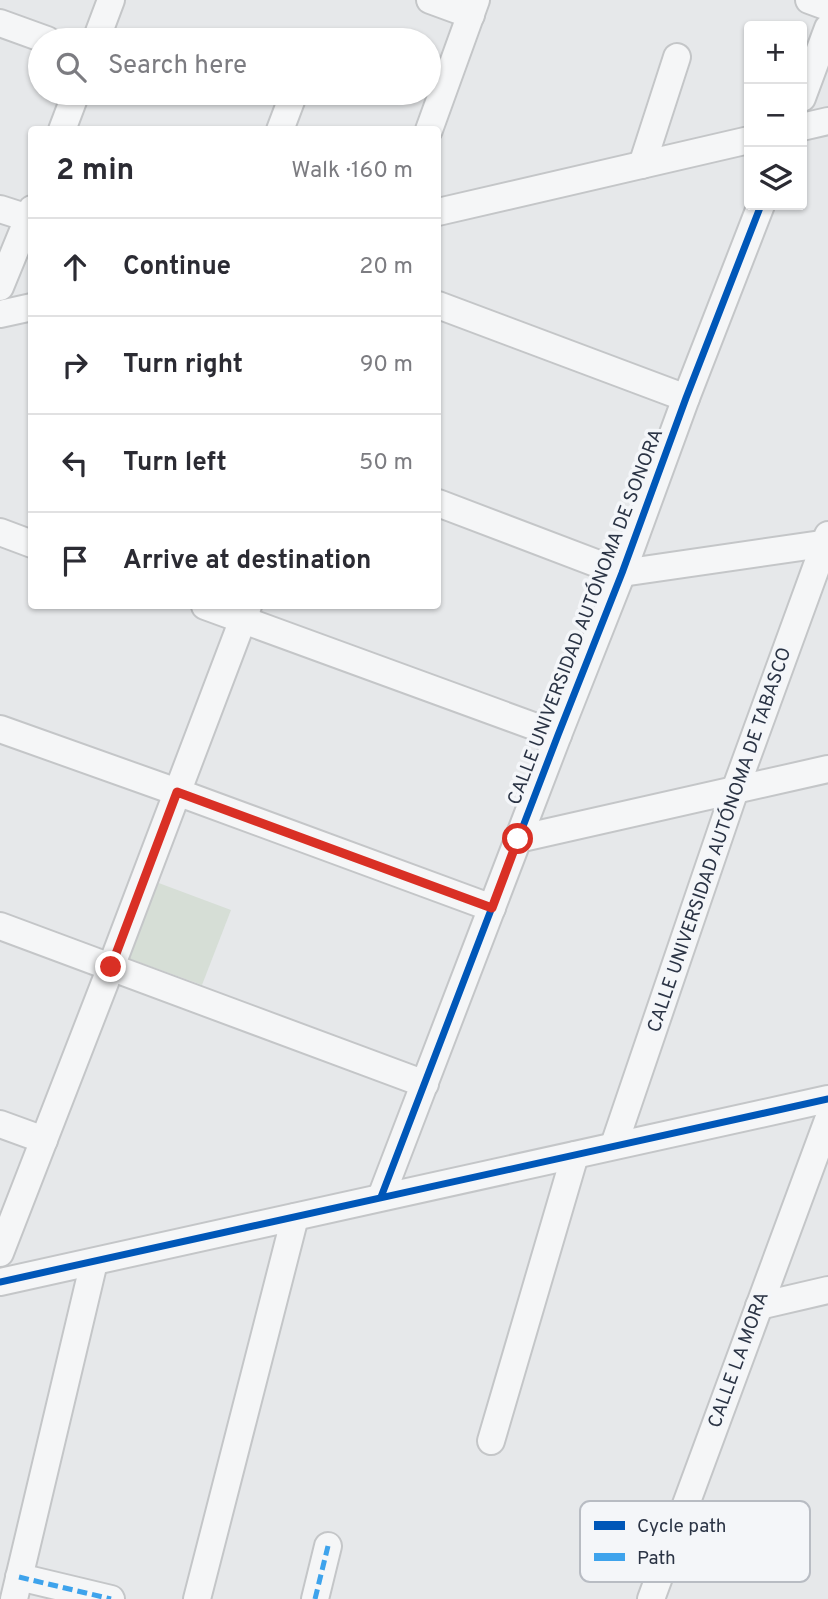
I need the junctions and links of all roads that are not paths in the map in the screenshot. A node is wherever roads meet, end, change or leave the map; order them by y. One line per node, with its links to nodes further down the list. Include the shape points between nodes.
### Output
1 (111, 0): 7 (street)
2 (430, 0): 4 (street)
3 (809, 0): 5 (street)
4 (473, 7): 12 (street)
5 (828, 7)
6 (0, 23): 9 (street)
7 (100, 28)
8 (828, 28): 11 (street)
9 (28, 33)
10 (677, 57): 22 (street)
11 (807, 85)
12 (441, 96)
13 (71, 105): 17 (street)
14 (289, 105): 18 (street)
15 (438, 105): 19 (street)
16 (828, 121): 20 (street)
17 (64, 126)
18 (282, 126)
19 (430, 126)
20 (807, 126)
21 (744, 141): 22 (street)
22 (642, 165): 25 (street)
23 (0, 209): 26 (street)
24 (759, 210): 32 (street, CALLE UNIVERSIDAD AUTÓNOMA DE SONORA)
25 (441, 211)
26 (28, 214)
27 (28, 219): 28 (street)
28 (0, 286)
29 (441, 306): 32 (street)
30 (28, 308): 31 (street)
31 (0, 314)
32 (687, 398): 37 (street, CALLE UNIVERSIDAD AUTÓNOMA DE SONORA)
33 (441, 504): 37 (street)
34 (0, 532): 36 (street)
35 (827, 541): 37 (street); 43 (street, CALLE UNIVERSIDAD AUTÓNOMA DE TABASCO)
36 (28, 542)
37 (622, 573): 41 (street, CALLE UNIVERSIDAD AUTÓNOMA DE SONORA)
38 (226, 609): 39 (street)
39 (246, 612): 41 (street); 44 (street)
40 (0, 729): 44 (street)
41 (558, 735): 45 (street, CALLE UNIVERSIDAD AUTÓNOMA DE SONORA)
42 (828, 769): 43 (street)
43 (735, 790): 45 (street); 54 (street, CALLE UNIVERSIDAD AUTÓNOMA DE TABASCO)
44 (177, 792): 46 (street); 48 (street)
45 (518, 839): 46 (street, CALLE UNIVERSIDAD AUTÓNOMA DE SONORA)
46 (492, 908): 49 (street, CALLE UNIVERSIDAD AUTÓNOMA DE SONORA)
47 (0, 926): 48 (street)
48 (111, 967): 49 (street); 53 (street)
49 (425, 1084): 56 (street, CALLE UNIVERSIDAD AUTÓNOMA DE SONORA)
50 (828, 1099): 54 (street)
51 (828, 1121): 62 (street, CALLE LA MORA)
52 (0, 1124): 53 (street)
53 (44, 1140): 58 (street)
54 (614, 1145): 55 (street)
55 (575, 1155): 56 (street); 63 (street)
56 (381, 1197): 57 (street)
57 (295, 1217): 59 (street); 69 (street)
58 (0, 1253)
59 (94, 1262): 60 (street); 67 (street)
60 (0, 1282)
61 (828, 1290): 62 (street)
62 (759, 1306): 64 (street, CALLE LA MORA)
63 (491, 1441)
64 (687, 1501)
65 (328, 1546): 70 (street)
66 (657, 1582): 71 (street, CALLE LA MORA)
67 (16, 1588): 68 (street)
68 (111, 1599)
69 (197, 1599)
70 (316, 1599)
71 (651, 1599)

